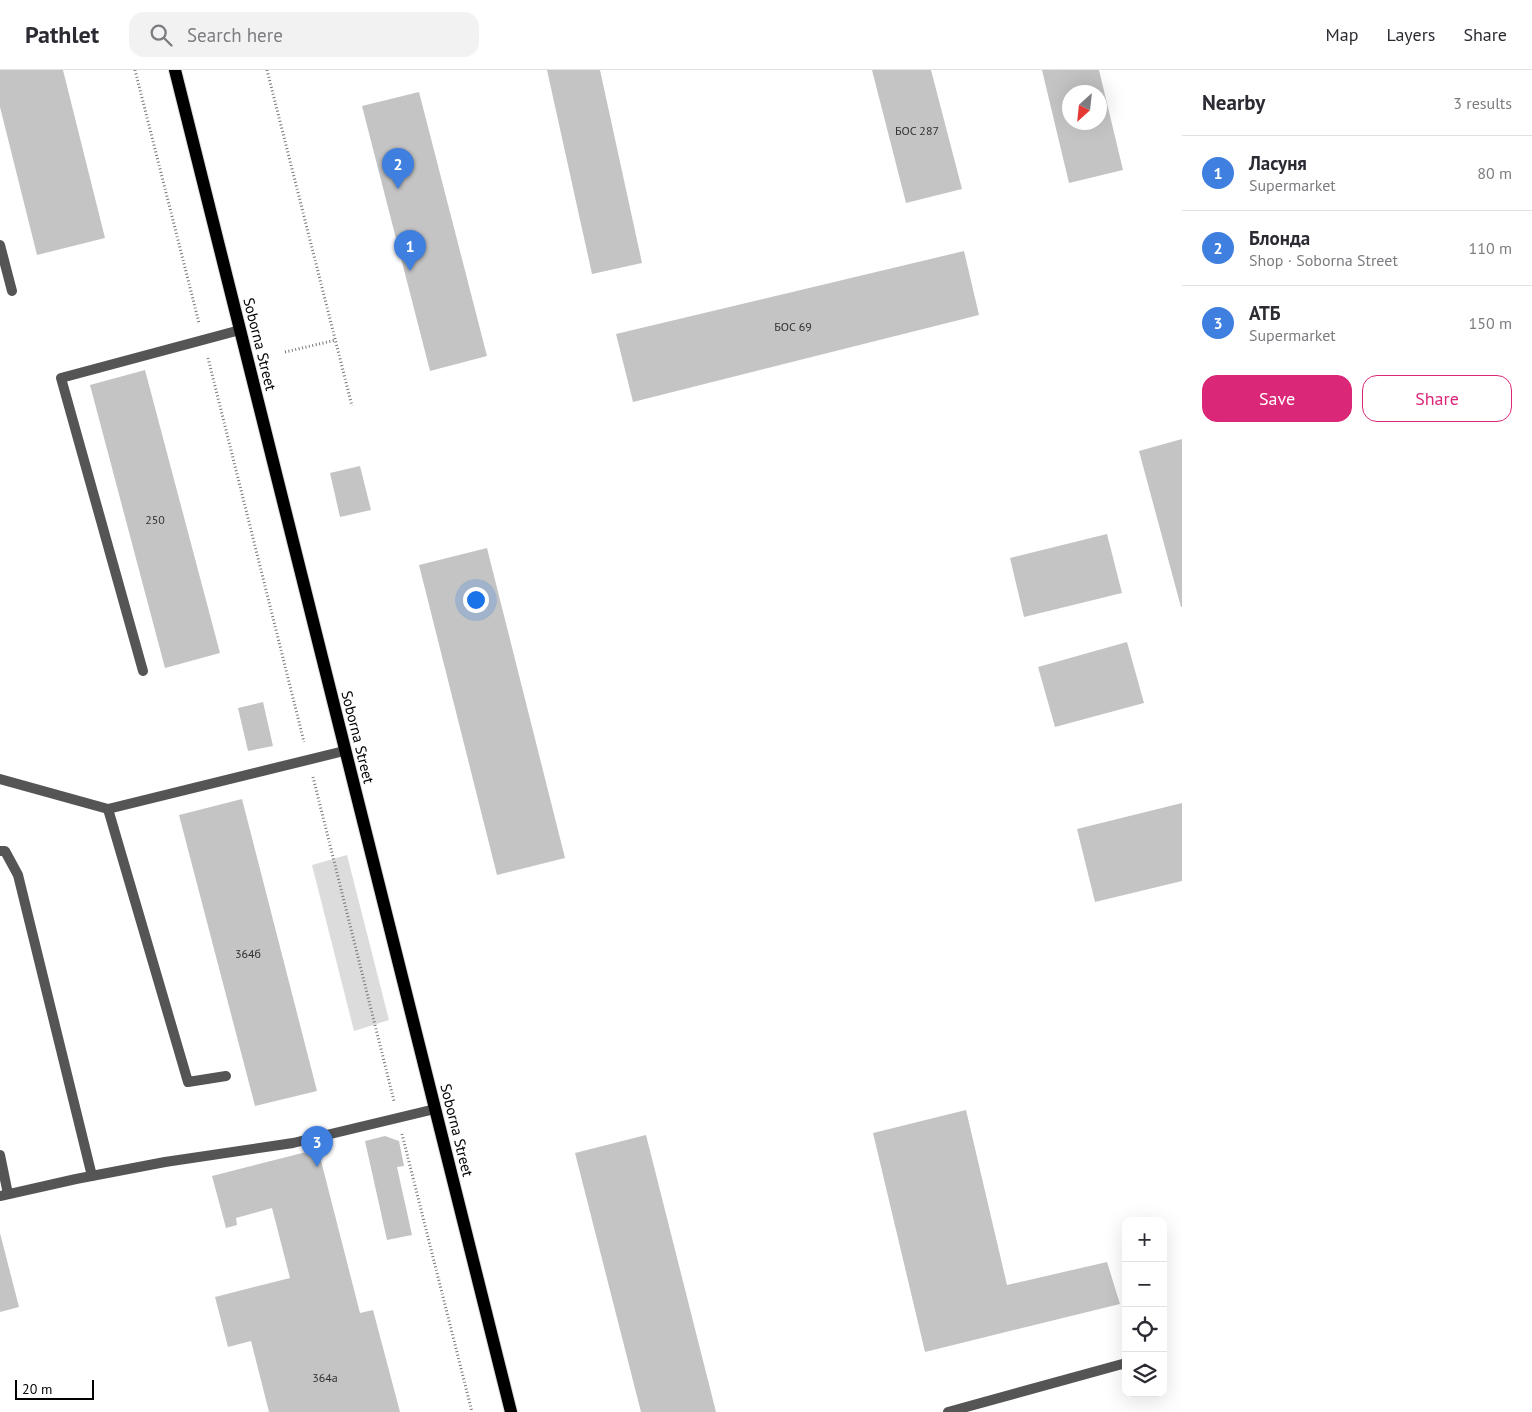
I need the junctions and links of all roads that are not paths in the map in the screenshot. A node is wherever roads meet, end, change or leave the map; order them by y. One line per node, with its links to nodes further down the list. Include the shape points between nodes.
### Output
1 (176, 70): 4 (main road, Soborna Street)
2 (0, 245): 3 (street)
3 (12, 291)
4 (240, 330): 5 (street, via 61,378); 6 (main road, Soborna Street)
5 (143, 671)
6 (344, 751): 8 (street); 11 (main road, Soborna Street)
7 (0, 779): 8 (street)
8 (108, 809): 10 (street, via 188,1082)
9 (0, 851): 13 (street, via 5,851 18,875)
10 (226, 1076)
11 (435, 1108): 13 (street, via 293,1143); 16 (main road, Soborna Street)
12 (0, 1155): 14 (street)
13 (92, 1176): 14 (street)
14 (4, 1195)
15 (1122, 1365): 17 (street)
16 (511, 1412)
17 (948, 1412)

